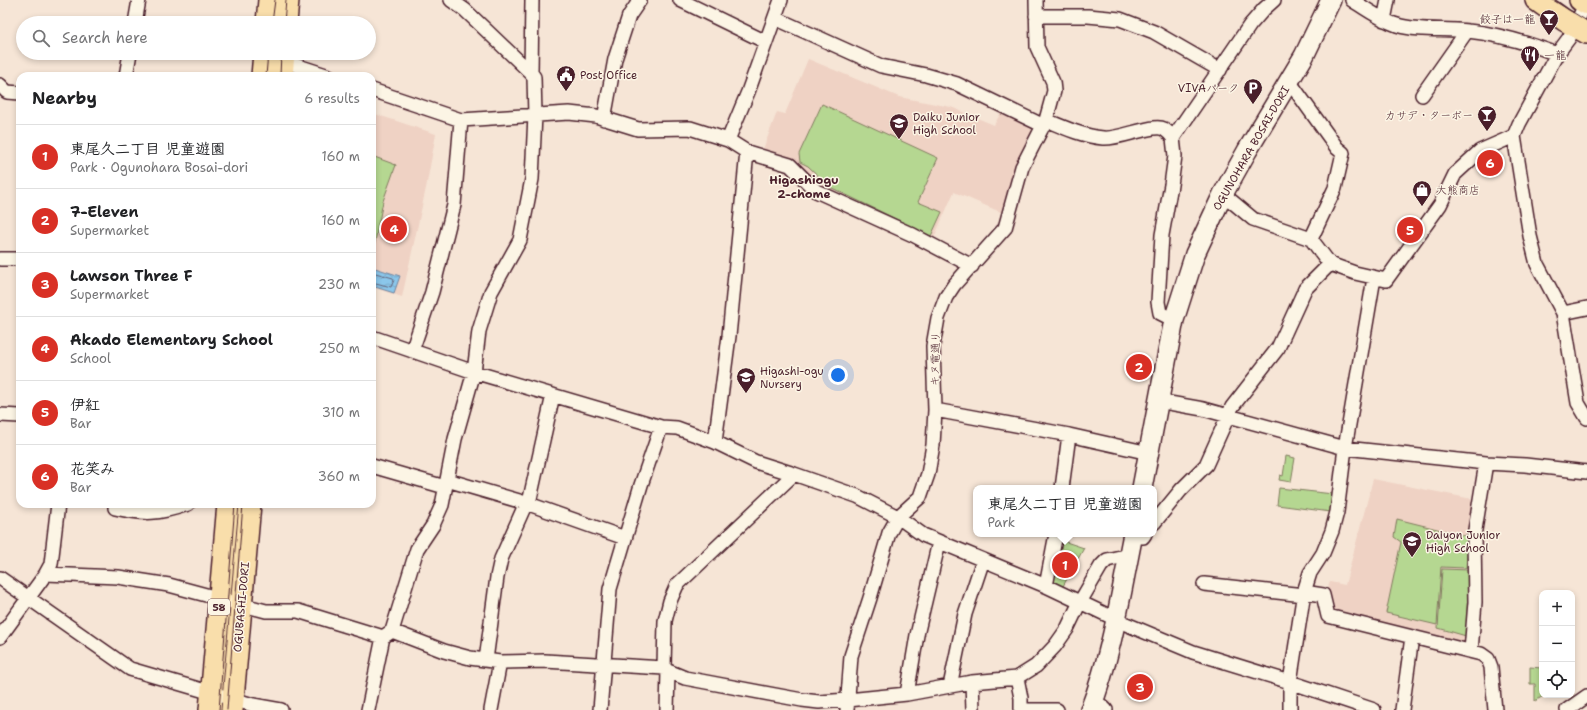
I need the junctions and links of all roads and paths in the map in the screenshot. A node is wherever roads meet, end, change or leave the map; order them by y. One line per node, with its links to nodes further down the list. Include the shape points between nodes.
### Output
1 (139, 0): 16 (street)
2 (269, 0): 17 (main road)
3 (288, 0): 18 (main road)
4 (451, 0): 33 (street, via 465,10)
5 (532, 0): 33 (street)
6 (640, 0): 40 (street, via 629,16 615,59)
7 (680, 0): 24 (street)
8 (781, 0): 20 (street)
9 (1036, 0): 19 (street, キヌ電通り)
10 (1274, 0): 29 (street, via 1250,25)
11 (1330, 0): 34 (street, OGUNOHARA BOSAI-DORI, via 1304,56)
12 (1352, 0): 21 (street)
13 (1388, 0): 21 (street)
14 (1536, 0): 22 (main road)
15 (1585, 2): 22 (street)
16 (136, 16)
17 (268, 16)
18 (287, 16)
19 (1036, 16): 29 (street, via 1120,19 1154,32); 42 (street, キヌ電通り, via 1037,47 1053,82 1054,91)
20 (774, 18): 24 (street); 42 (street, via 881,66 957,84)
21 (1384, 20): 23 (street, via 1420,29)
22 (1581, 29): 25 (street, via 1569,38)
23 (1467, 31): 25 (street, via 1491,34); 38 (street)
24 (766, 42): 45 (street)
25 (1557, 54): 43 (street)
26 (129, 60): 30 (street)
27 (263, 60): 31 (main road)
28 (283, 63): 32 (street)
29 (1220, 70): 44 (street)
30 (127, 72)
31 (262, 72)
32 (314, 72)
33 (530, 73): 39 (street, via 534,77)
34 (1289, 80): 47 (street, OGUNOHARA BOSAI-DORI); 48 (street, via 1343,153 1335,188)
35 (0, 85): 37 (street, via 7,92)
36 (376, 91): 41 (street)
37 (16, 93)
38 (1422, 95)
39 (535, 115): 40 (street, via 569,113); 41 (street); 59 (street, via 532,179 520,240 491,292 479,331)
40 (604, 119): 45 (street, via 638,129 690,128)
41 (461, 120): 58 (street, via 454,205 434,285)
42 (1045, 123): 44 (street, via 1104,139 1155,127 1164,129); 52 (street, キヌ電通り, via 1022,167 1005,228)
43 (1514, 136): 53 (street, via 1480,151 1455,174 1440,205 1386,280); 55 (street, via 1537,264)
44 (1173, 138): 56 (street, via 1175,156 1162,235 1158,302 1160,313)
45 (728, 140): 46 (street)
46 (747, 152): 52 (street, via 790,165 816,191 913,235); 69 (street, via 729,336)
47 (1223, 194): 48 (street, via 1253,219); 56 (street, OGUNOHARA BOSAI-DORI, via 1194,254)
48 (1311, 239): 51 (street)
49 (0, 259): 50 (street)
50 (16, 259)
51 (1330, 264): 53 (street); 65 (street, via 1305,289 1278,348)
52 (972, 266): 62 (street, キヌ電通り, via 946,297 938,318 933,346)
53 (1374, 278): 70 (street)
54 (1587, 308): 55 (street)
55 (1563, 313): 66 (street, via 1578,404)
56 (1174, 320): 61 (street, OGUNOHARA BOSAI-DORI)
57 (376, 338): 58 (street)
58 (412, 351): 59 (street)
59 (474, 372): 60 (street); 76 (street, via 455,439)
60 (553, 395): 67 (street); 79 (street)
61 (1158, 401): 65 (street); 71 (street, OGUNOHARA BOSAI-DORI)
62 (935, 410): 68 (street); 85 (street, キヌ電通り, via 928,474 920,497)
63 (0, 415): 64 (street)
64 (16, 416)
65 (1227, 416): 70 (street); 86 (street, via 1206,465)
66 (1587, 418)
67 (661, 427): 69 (street, via 677,428); 89 (street)
68 (1069, 435): 71 (street); 77 (street)
69 (715, 442): 75 (street, via 756,462)
70 (1345, 448): 72 (street); 97 (street, via 1332,531 1310,573)
71 (1149, 452): 78 (street, OGUNOHARA BOSAI-DORI)
72 (1486, 463): 74 (street); 106 (street, via 1474,536 1475,602)
73 (376, 467): 76 (street)
74 (1587, 472)
75 (794, 474): 85 (street, via 857,496); 110 (street, via 677,585 665,621)
76 (446, 484): 79 (street); 103 (street, via 442,505 417,549)
77 (1062, 485)
78 (1143, 485)
79 (528, 503): 89 (street); 107 (street, via 501,559)
80 (58, 508): 93 (street, via 51,564)
81 (115, 508): 82 (street, via 157,513)
82 (174, 508)
83 (228, 508): 99 (main road, OGUBASHI-DORI / 58)
84 (250, 508): 101 (main road, OGUBASHI-DORI / 58)
85 (898, 517): 90 (street, via 923,535); 119 (street, キヌ電通り, via 889,533 851,656)
86 (1157, 519)
87 (1055, 537): 96 (street)
88 (1136, 537): 91 (street)
89 (625, 538): 109 (street, via 610,589)
90 (939, 542): 92 (street); 115 (street, via 917,634)
91 (1128, 555): 100 (street, via 1107,560); 102 (street)
92 (983, 560): 96 (street); 114 (street, via 965,614)
93 (46, 574): 98 (street); 99 (street, via 118,577 169,585)
94 (0, 578): 98 (street)
95 (1204, 584): 97 (street)
96 (1046, 586): 100 (street)
97 (1304, 593): 105 (street, via 1323,595 1328,616); 113 (street)
98 (28, 598): 104 (street); 117 (street, via 130,669)
99 (220, 599): 101 (street); 117 (main road, OGUBASHI-DORI / 58)
100 (1080, 602): 102 (street); 111 (street, via 1067,629 1055,646 1036,666)
101 (241, 604): 103 (street, via 266,610 298,611); 118 (main road, OGUBASHI-DORI / 58)
102 (1116, 619): 113 (street, via 1193,652); 120 (street)
103 (387, 634): 107 (street, via 470,658); 122 (street)
104 (0, 637)
105 (1412, 637): 106 (street); 131 (street)
106 (1471, 651): 132 (street, via 1488,659)
107 (486, 660): 108 (street)
108 (500, 662): 109 (street); 123 (street)
109 (603, 664): 110 (street); 124 (street)
110 (666, 670): 119 (street, via 685,678 802,700); 125 (street)
111 (1017, 678): 112 (street); 127 (street, via 1022,698)
112 (972, 682): 114 (street); 126 (street)
113 (1290, 682): 129 (street); 130 (street)
114 (950, 686): 115 (street)
115 (907, 694): 119 (street)
116 (1587, 696): 133 (street)
117 (211, 701): 118 (street)
118 (233, 705): 121 (street)
119 (847, 705)
120 (1096, 707)
121 (281, 710)
122 (368, 710)
123 (491, 710)
124 (600, 710)
125 (667, 710)
126 (973, 710)
127 (1021, 710): 128 (street)
128 (1057, 710)
129 (1290, 710)
130 (1374, 710)
131 (1402, 710)
132 (1496, 710)
133 (1567, 710)

